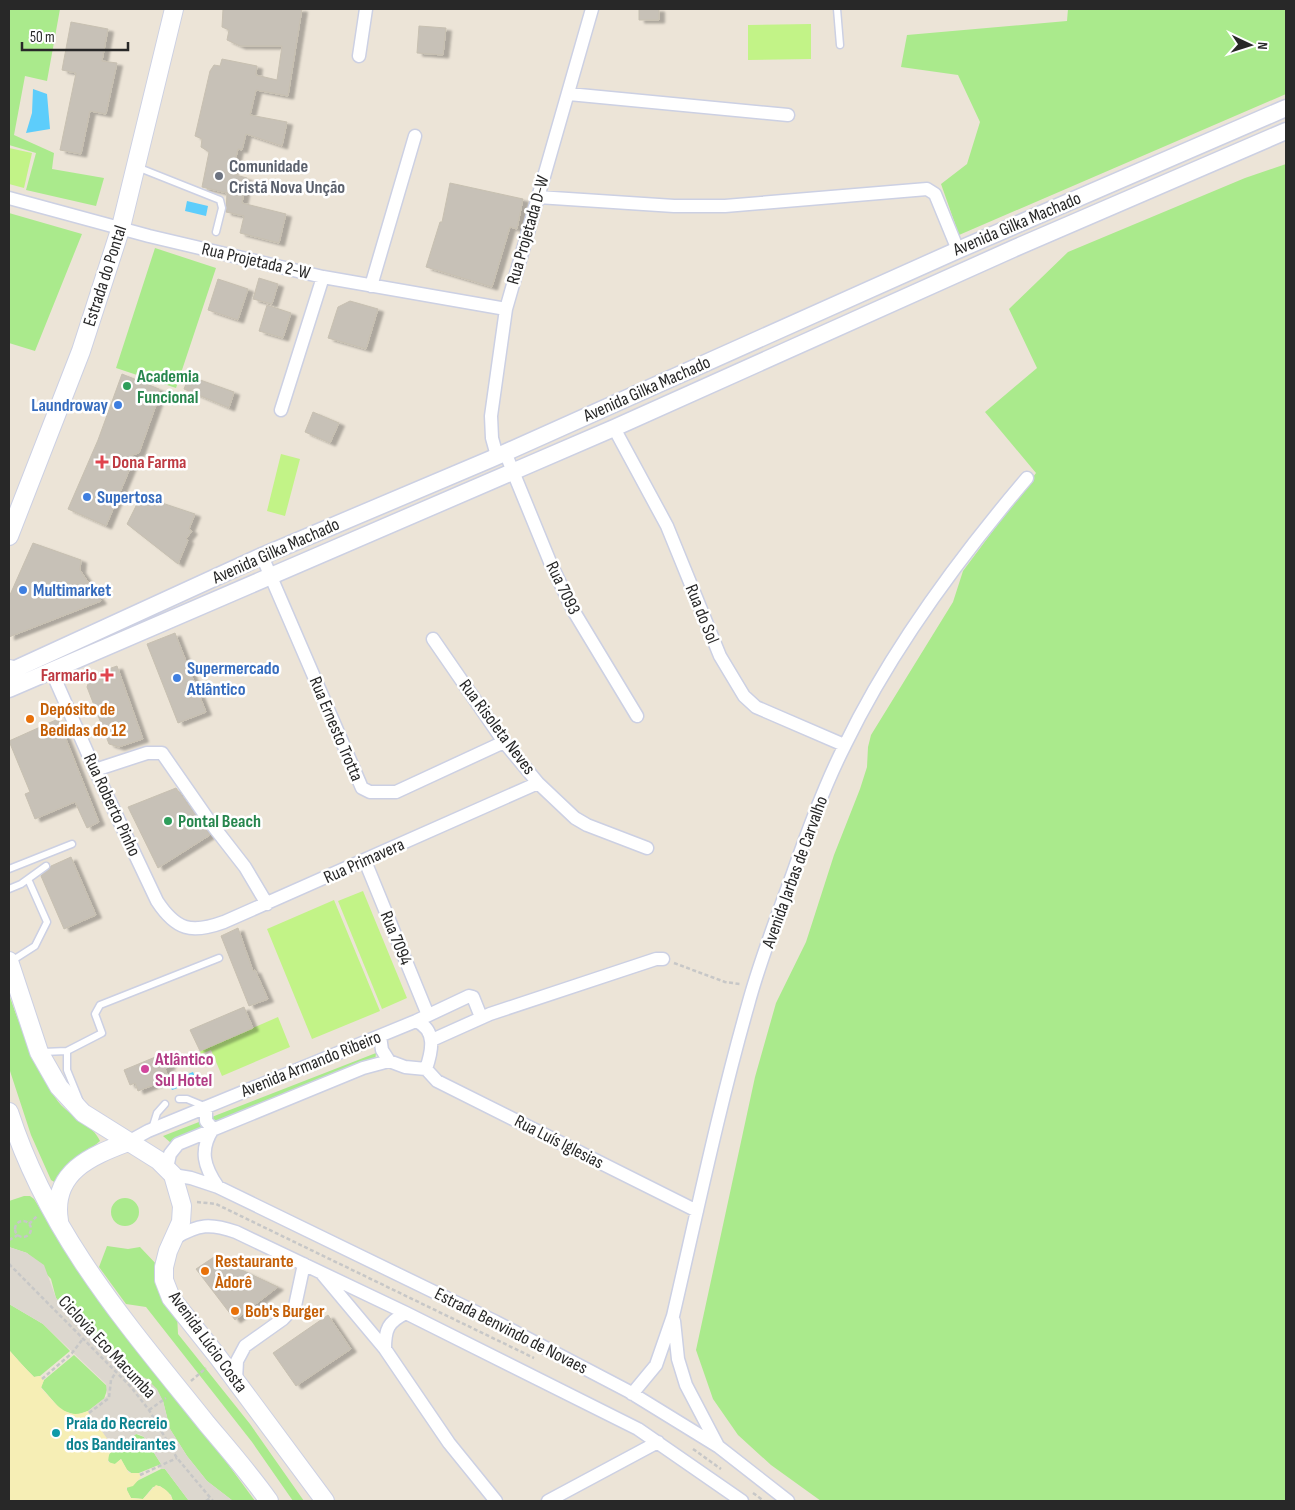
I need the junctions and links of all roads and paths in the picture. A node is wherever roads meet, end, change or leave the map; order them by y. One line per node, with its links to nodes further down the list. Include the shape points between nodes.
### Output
1 (174, 9): 12 (main road, Estrada do Pontal)
2 (366, 9): 6 (street)
3 (592, 9): 7 (street, Rua Projetada D-W)
4 (838, 9): 5 (lane)
5 (840, 45)
6 (359, 56)
7 (568, 94): 9 (street); 13 (street, Rua Projetada D-W)
8 (1286, 108): 16 (street, Avenida Gilka Machado)
9 (788, 115)
10 (1286, 131): 18 (street, Avenida Gilka Machado)
11 (415, 136): 21 (street)
12 (136, 166): 15 (main road, Estrada do Pontal); 17 (lane, via 218,198 222,208)
13 (538, 197): 19 (street, via 725,206 927,189 935,194); 22 (street, Rua Projetada D-W)
14 (9, 198): 15 (street, Rua Projetada 2-W)
15 (121, 228): 20 (street, Rua Projetada 2-W); 30 (main road, Estrada do Pontal, via 81,351)
16 (1007, 228): 18 (street); 19 (street, Avenida Gilka Machado)
17 (216, 232)
18 (1015, 248): 24 (street, Avenida Gilka Machado)
19 (958, 250): 23 (street, Avenida Gilka Machado)
20 (323, 277): 21 (street, Rua Projetada 2-W); 25 (street)
21 (371, 286): 22 (street, Rua Projetada 2-W)
22 (506, 309): 27 (street, Rua Projetada D-W, via 492,416 492,438)
23 (808, 317): 24 (street); 27 (street, Avenida Gilka Machado)
24 (817, 337): 26 (street, Avenida Gilka Machado)
25 (281, 410)
26 (614, 428): 28 (street, Avenida Gilka Machado); 39 (street, Rua do Sol, via 653,496 711,637 744,696 756,707)
27 (501, 454): 28 (street, Rua 7093); 31 (street, Avenida Gilka Machado)
28 (513, 472): 32 (street, Avenida Gilka Machado); 37 (street, Rua 7093, via 573,610)
29 (1027, 478): 39 (street, Avenida Jarbas de Carvalho, via 988,524 915,626 881,678)
30 (10, 531)
31 (262, 556): 32 (street, Rua Ernesto Trotta); 34 (street, Avenida Gilka Machado)
32 (270, 576): 35 (street, Avenida Gilka Machado); 38 (street, Rua Ernesto Trotta, via 362,788 370,792 403,789)
33 (433, 638): 38 (street, Rua Risoleta Neves)
34 (10, 670)
35 (51, 670): 36 (street, Avenida Gilka Machado); 40 (street, Rua Roberto Pinho)
36 (9, 689)
37 (637, 716)
38 (504, 742): 41 (street, Rua Risoleta Neves)
39 (844, 745): 54 (street, Avenida Jarbas de Carvalho, via 813,817)
40 (95, 770): 49 (street, via 147,753 162,753 245,867); 50 (street, Rua Roberto Pinho, via 157,900 168,918)
41 (538, 783): 43 (street, Rua Risoleta Neves, via 575,818); 44 (street, Rua Primavera)
42 (72, 844): 46 (lane)
43 (647, 848)
44 (365, 861): 49 (street, Rua Primavera); 55 (street, Rua 7094)
45 (46, 866): 47 (lane)
46 (9, 869)
47 (28, 879): 48 (lane); 53 (lane, via 46,915 47,925 35,946)
48 (9, 889)
49 (267, 904): 50 (street, Rua Primavera, via 212,927)
50 (187, 928)
51 (219, 958): 60 (lane, via 100,1005 95,1014 102,1033)
52 (663, 959): 54 (path, via 734,984); 56 (street)
53 (9, 962): 61 (main road)
54 (757, 976): 76 (street, Avenida Jarbas de Carvalho)
55 (428, 1015): 56 (street, Avenida Armando Ribeiro, via 471,996); 57 (street, Avenida Armando Ribeiro)
56 (481, 1017): 59 (street)
57 (416, 1021): 58 (street, Avenida Armando Ribeiro); 59 (street, via 427,1027)
58 (380, 1036): 62 (street, via 382,1050); 65 (street, Avenida Armando Ribeiro)
59 (432, 1040): 63 (street)
60 (67, 1051): 61 (lane); 69 (lane, via 67,1070)
61 (39, 1052): 69 (main road, via 59,1087)
62 (389, 1061): 63 (street, Avenida Armando Ribeiro, via 405,1067); 70 (street, Avenida Armando Ribeiro, via 363,1068)
63 (426, 1068): 76 (street, Rua Luís Iglesias, via 437,1081)
64 (180, 1099): 67 (lane)
65 (227, 1099): 67 (street, Avenida Armando Ribeiro); 70 (street, via 236,1108)
66 (165, 1104): 72 (lane)
67 (206, 1107): 71 (street, via 206,1121); 72 (street, Avenida Armando Ribeiro)
68 (9, 1112): 77 (main road, via 34,1176)
69 (83, 1113): 73 (main road)
70 (237, 1119): 71 (street, Avenida Armando Ribeiro)
71 (214, 1129): 74 (street, Avenida Armando Ribeiro, via 173,1148); 75 (street, via 207,1138 204,1158 209,1175)
72 (152, 1130): 73 (street, Avenida Armando Ribeiro)
73 (128, 1142): 74 (main road); 77 (main road, via 87,1159 74,1169 59,1199)
74 (170, 1172): 75 (street, Estrada Benvindo de Novaes); 79 (main road, Avenida Lúcio Costa, via 182,1206)
75 (218, 1187): 91 (street, Estrada Benvindo de Novaes, via 496,1322)
76 (697, 1211): 85 (street, Avenida Jarbas de Carvalho)
77 (60, 1228): 101 (main road, via 118,1312)
78 (18, 1235): 78 (path, via 28,1236 29,1224 23,1221 17,1225); 80 (path)
79 (175, 1238): 82 (street, Estrada Benvindo de Novaes, via 208,1225 222,1227); 90 (main road, Avenida Lúcio Costa, via 164,1267 164,1280 171,1298)
80 (9, 1240)
81 (9, 1264): 86 (path, Ciclovia Eco Macumba)
82 (304, 1264): 83 (street, Estrada Benvindo de Novaes); 90 (street, via 295,1306 283,1319 245,1346 237,1361)
83 (321, 1272): 84 (street, Estrada Benvindo de Novaes); 87 (street)
84 (406, 1313): 87 (street, via 390,1322); 93 (street, Estrada Benvindo de Novaes, via 614,1416)
85 (673, 1316): 91 (street, Avenida Jarbas de Carvalho, via 656,1365); 94 (street, Avenida Jarbas de Carvalho, via 678,1359 686,1385)
86 (82, 1340): 88 (path, Ciclovia Eco Macumba); 89 (path)
87 (385, 1349): 103 (street, via 449,1443)
88 (116, 1372): 92 (path, via 111,1380 109,1398); 95 (path, Ciclovia Eco Macumba, via 144,1403)
89 (42, 1379)
90 (236, 1380): 102 (main road, Avenida Lúcio Costa)
91 (632, 1394): 94 (street, Estrada Benvindo de Novaes)
92 (89, 1413)
93 (658, 1442): 97 (street, Estrada Benvindo de Novaes); 104 (street)
94 (719, 1447): 106 (street, Estrada Benvindo de Novaes)
95 (178, 1458): 96 (path); 98 (path, Ciclovia Eco Macumba)
96 (140, 1475)
97 (733, 1497): 105 (street, Estrada Benvindo de Novaes)
98 (210, 1498): 99 (path); 100 (path, Ciclovia Eco Macumba)
99 (206, 1501)
100 (213, 1501)
101 (269, 1501)
102 (324, 1501)
103 (496, 1501)
104 (548, 1501)
105 (742, 1501)
106 (788, 1501)

